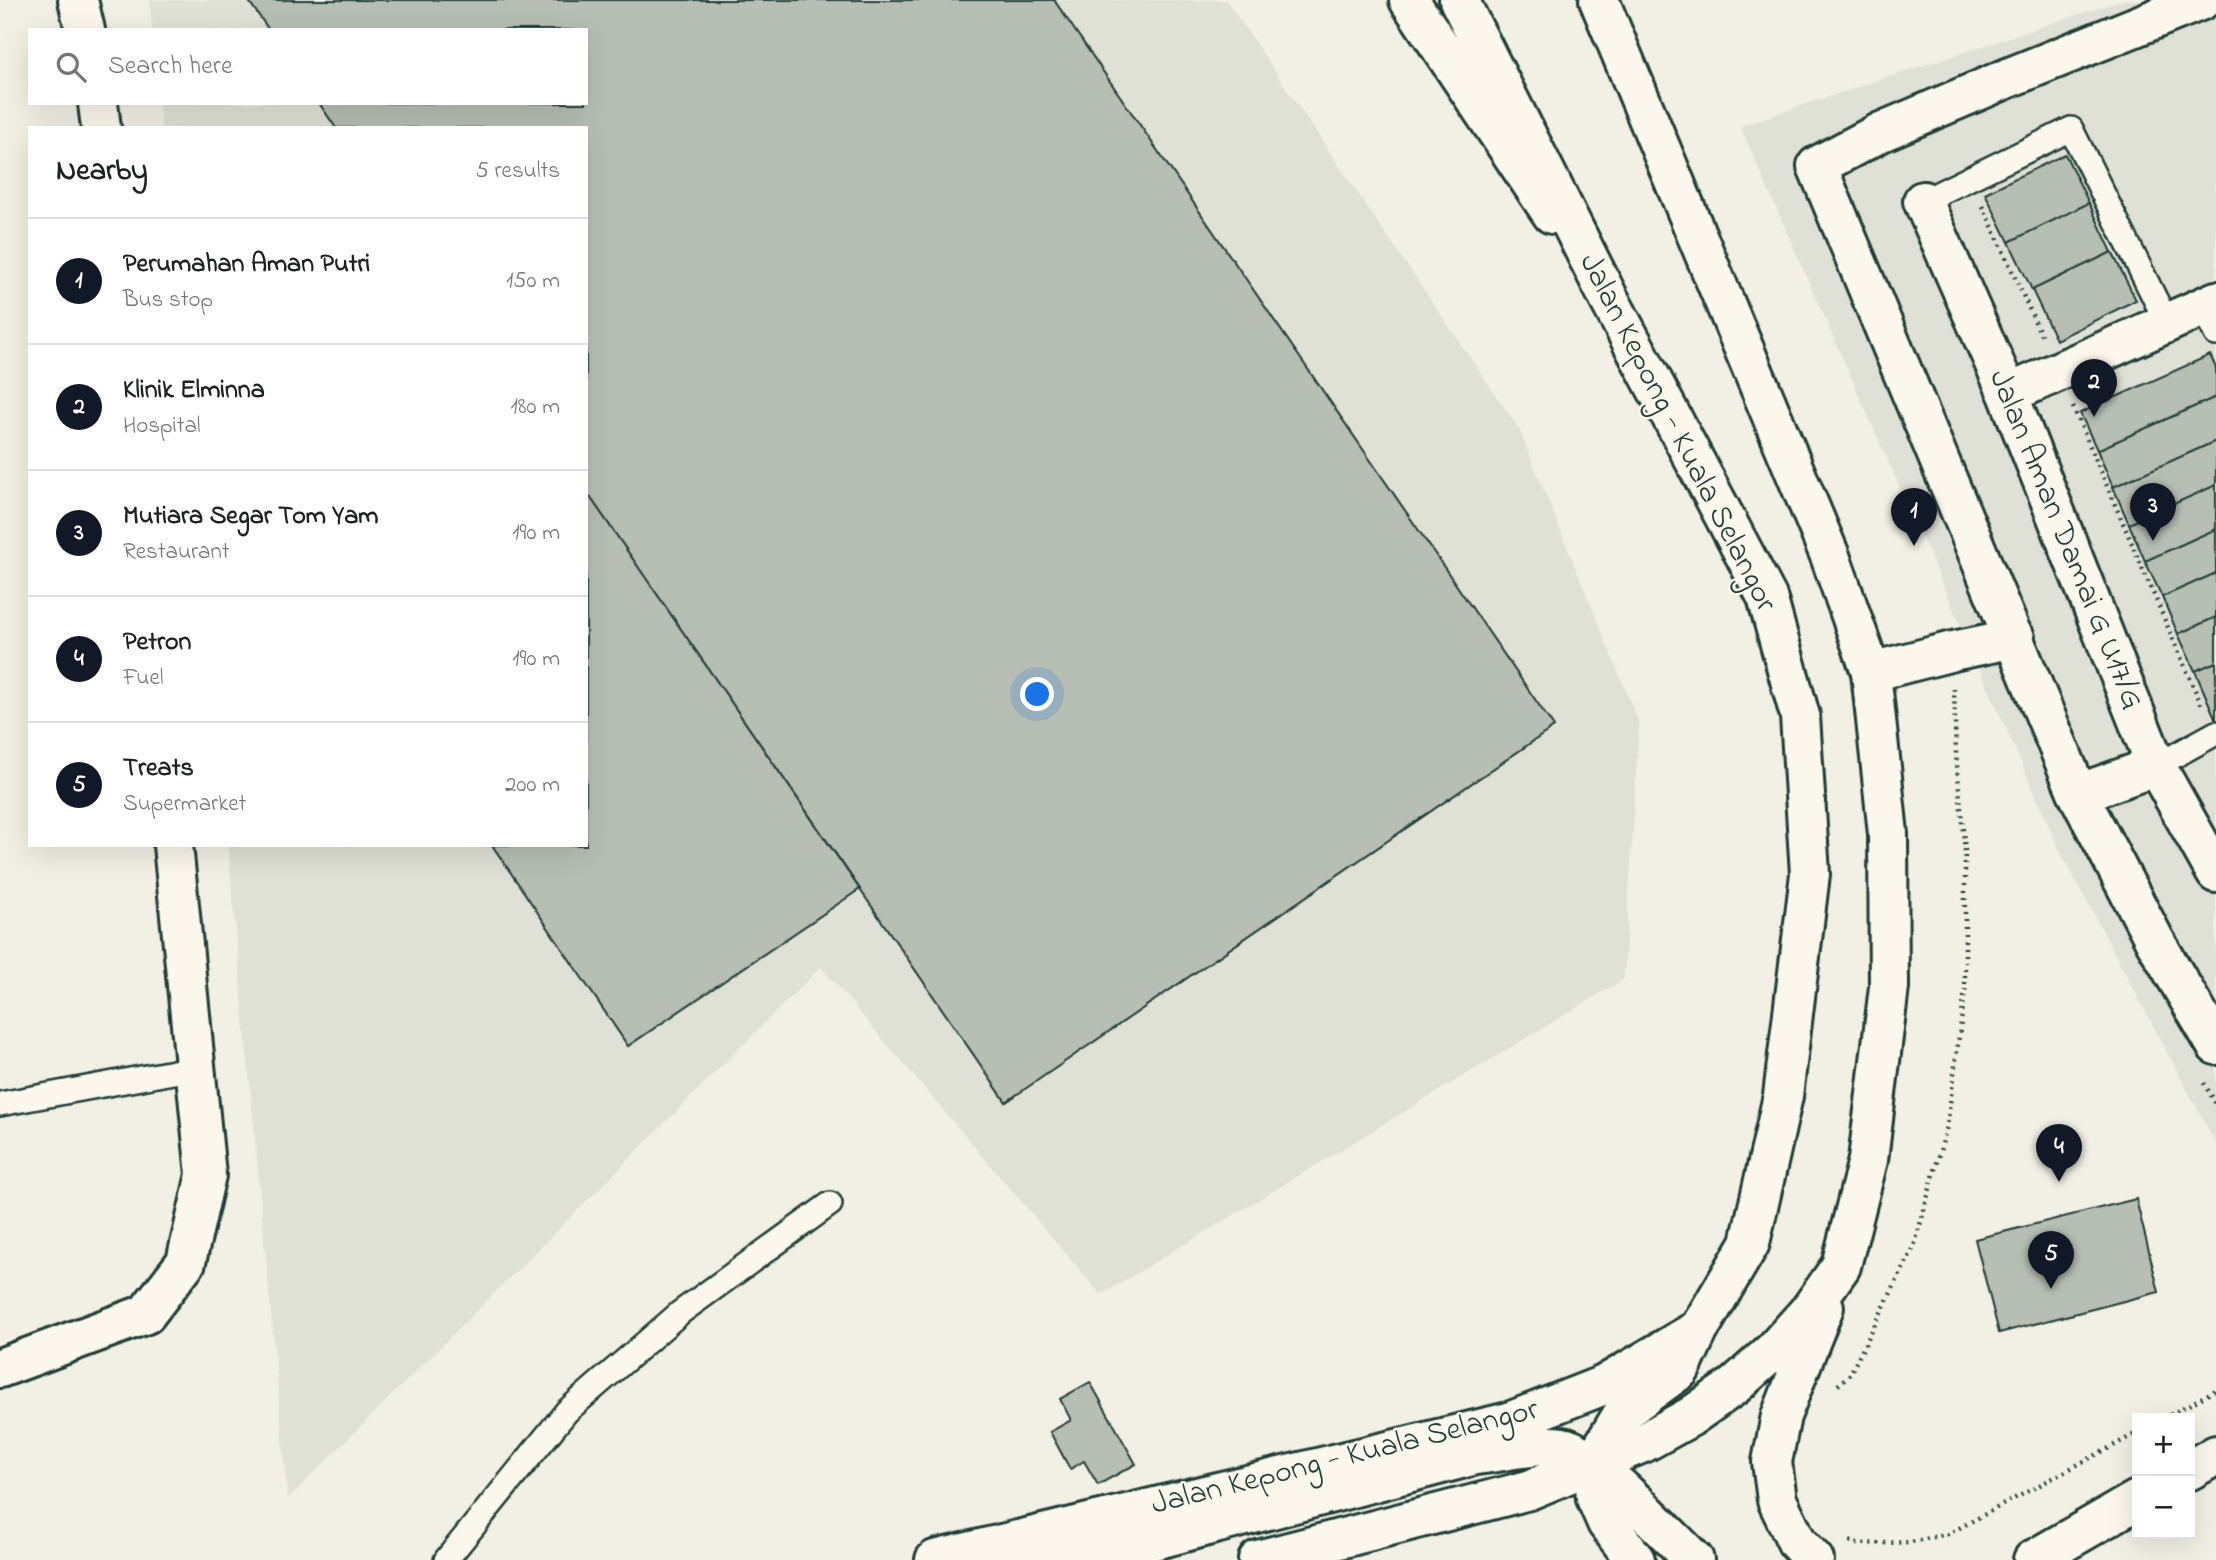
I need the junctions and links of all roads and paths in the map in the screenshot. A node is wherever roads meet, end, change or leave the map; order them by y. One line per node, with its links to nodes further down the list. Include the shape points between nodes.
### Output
1 (78, 0): 6 (main road)
2 (1409, 0): 11 (main road)
3 (1460, 0): 11 (main road, Jalan Kepong - Kuala Selangor)
4 (1600, 0): 17 (main road, via 1830,556)
5 (2202, 0): 16 (main road, via 1881,132 1817,166)
6 (85, 28)
7 (98, 105): 8 (main road)
8 (101, 126)
9 (1971, 177): 10 (lane); 13 (lane, via 2071,128); 14 (path)
10 (1923, 201): 15 (main road, Jalan Aman Damai G U17/G)
11 (1608, 297): 29 (main road, Jalan Kepong - Kuala Selangor, via 1767,597 1800,716 1810,874 1783,1096 1750,1243)
12 (2212, 314): 13 (main road)
13 (2167, 323): 14 (main road)
14 (2058, 372): 15 (main road); 19 (path)
15 (2008, 394): 20 (main road, Jalan Aman Damai G U17/G)
16 (2015, 638): 17 (main road); 21 (main road)
17 (1871, 672): 28 (main road, via 1888,834 1889,987 1868,1160)
18 (1954, 682): 31 (path, via 1965,852 1965,991 1947,1126 1914,1247 1850,1374)
19 (2215, 733): 20 (lane)
20 (2156, 766): 21 (main road); 23 (main road, Jalan Aman Damai G U17/G)
21 (2078, 793): 24 (main road, via 2155,941)
22 (173, 847): 25 (main road)
23 (2216, 873)
24 (2216, 1045)
25 (195, 1069): 26 (lane); 30 (main road, via 206,1175 186,1262 146,1314)
26 (0, 1104)
27 (830, 1205): 40 (lane, via 681,1312 567,1411)
28 (1841, 1266): 36 (main road, via 1810,1310 1734,1386 1643,1443); 45 (main road, via 1782,1416 1772,1462 1777,1500 1797,1542)
29 (1699, 1329): 36 (main road, via 1680,1370 1625,1410); 41 (main road, Jalan Kepong - Kuala Selangor, via 1604,1385 1509,1422)
30 (0, 1368)
31 (1832, 1390)
32 (2216, 1390): 33 (path)
33 (2173, 1413)
34 (2132, 1436): 39 (path, via 1948,1534 1911,1542 1856,1544)
35 (2216, 1455): 37 (main road)
36 (1593, 1463): 41 (main road, via 1565,1447 1476,1455 1082,1559); 42 (main road, via 1529,1490); 43 (main road, via 1601,1510); 44 (main road)
37 (2195, 1467)
38 (2132, 1503): 46 (main road)
39 (1846, 1540)
40 (446, 1560)
41 (937, 1560)
42 (1258, 1560)
43 (1635, 1560)
44 (1694, 1560)
45 (1814, 1560)
46 (2033, 1560)

